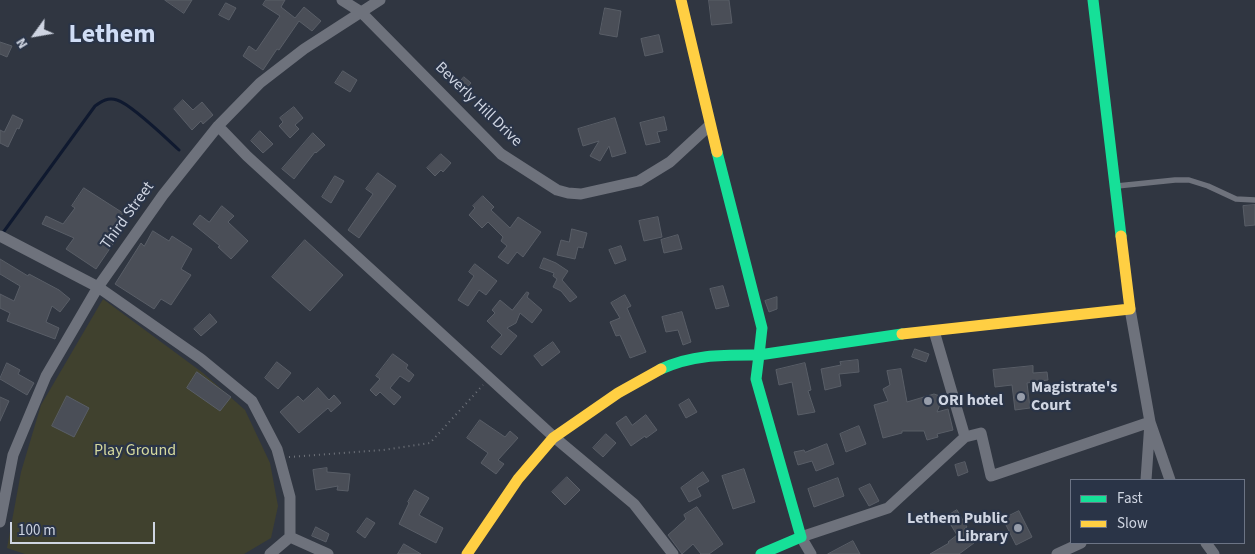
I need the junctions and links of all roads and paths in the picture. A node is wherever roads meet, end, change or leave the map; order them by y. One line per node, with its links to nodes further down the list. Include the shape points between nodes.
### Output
1 (342, 0): 5 (street, Beverly Hill Drive)
2 (380, 0): 5 (street, Third Street)
3 (681, 0): 6 (street)
4 (1093, 0): 8 (street)
5 (361, 12): 6 (street, Beverly Hill Drive, via 501,154 557,190 581,194 639,181 670,162); 7 (street, Third Street, via 304,49 260,83)
6 (710, 125): 14 (street, via 762,328)
7 (218, 126): 11 (street, Third Street, via 163,195); 15 (street)
8 (1115, 186): 9 (lane, via 1188,180 1236,199); 12 (street)
9 (1255, 200)
10 (2, 237): 11 (street)
11 (98, 287): 19 (street, via 201,359 252,401); 22 (street, Third Street, via 38,393 13,455)
12 (1130, 309): 13 (street); 16 (street)
13 (934, 331): 14 (street); 18 (street)
14 (758, 355): 17 (street, via 684,360 612,396); 24 (street, via 756,379)
15 (490, 378): 17 (street); 19 (path, via 430,443)
16 (1150, 422): 18 (street, via 991,476 982,434); 20 (street); 21 (street)
17 (554, 437): 28 (street, via 526,469); 29 (street, via 634,504)
18 (965, 437): 24 (street, via 888,508)
19 (279, 458): 23 (street, via 290,496)
20 (1146, 479)
21 (1170, 479)
22 (0, 522)
23 (290, 537): 26 (street); 27 (street)
24 (801, 537): 30 (street); 31 (street)
25 (1079, 544): 32 (street)
26 (270, 554)
27 (328, 554)
28 (467, 554)
29 (674, 554)
30 (761, 554)
31 (811, 554)
32 (1057, 554)

